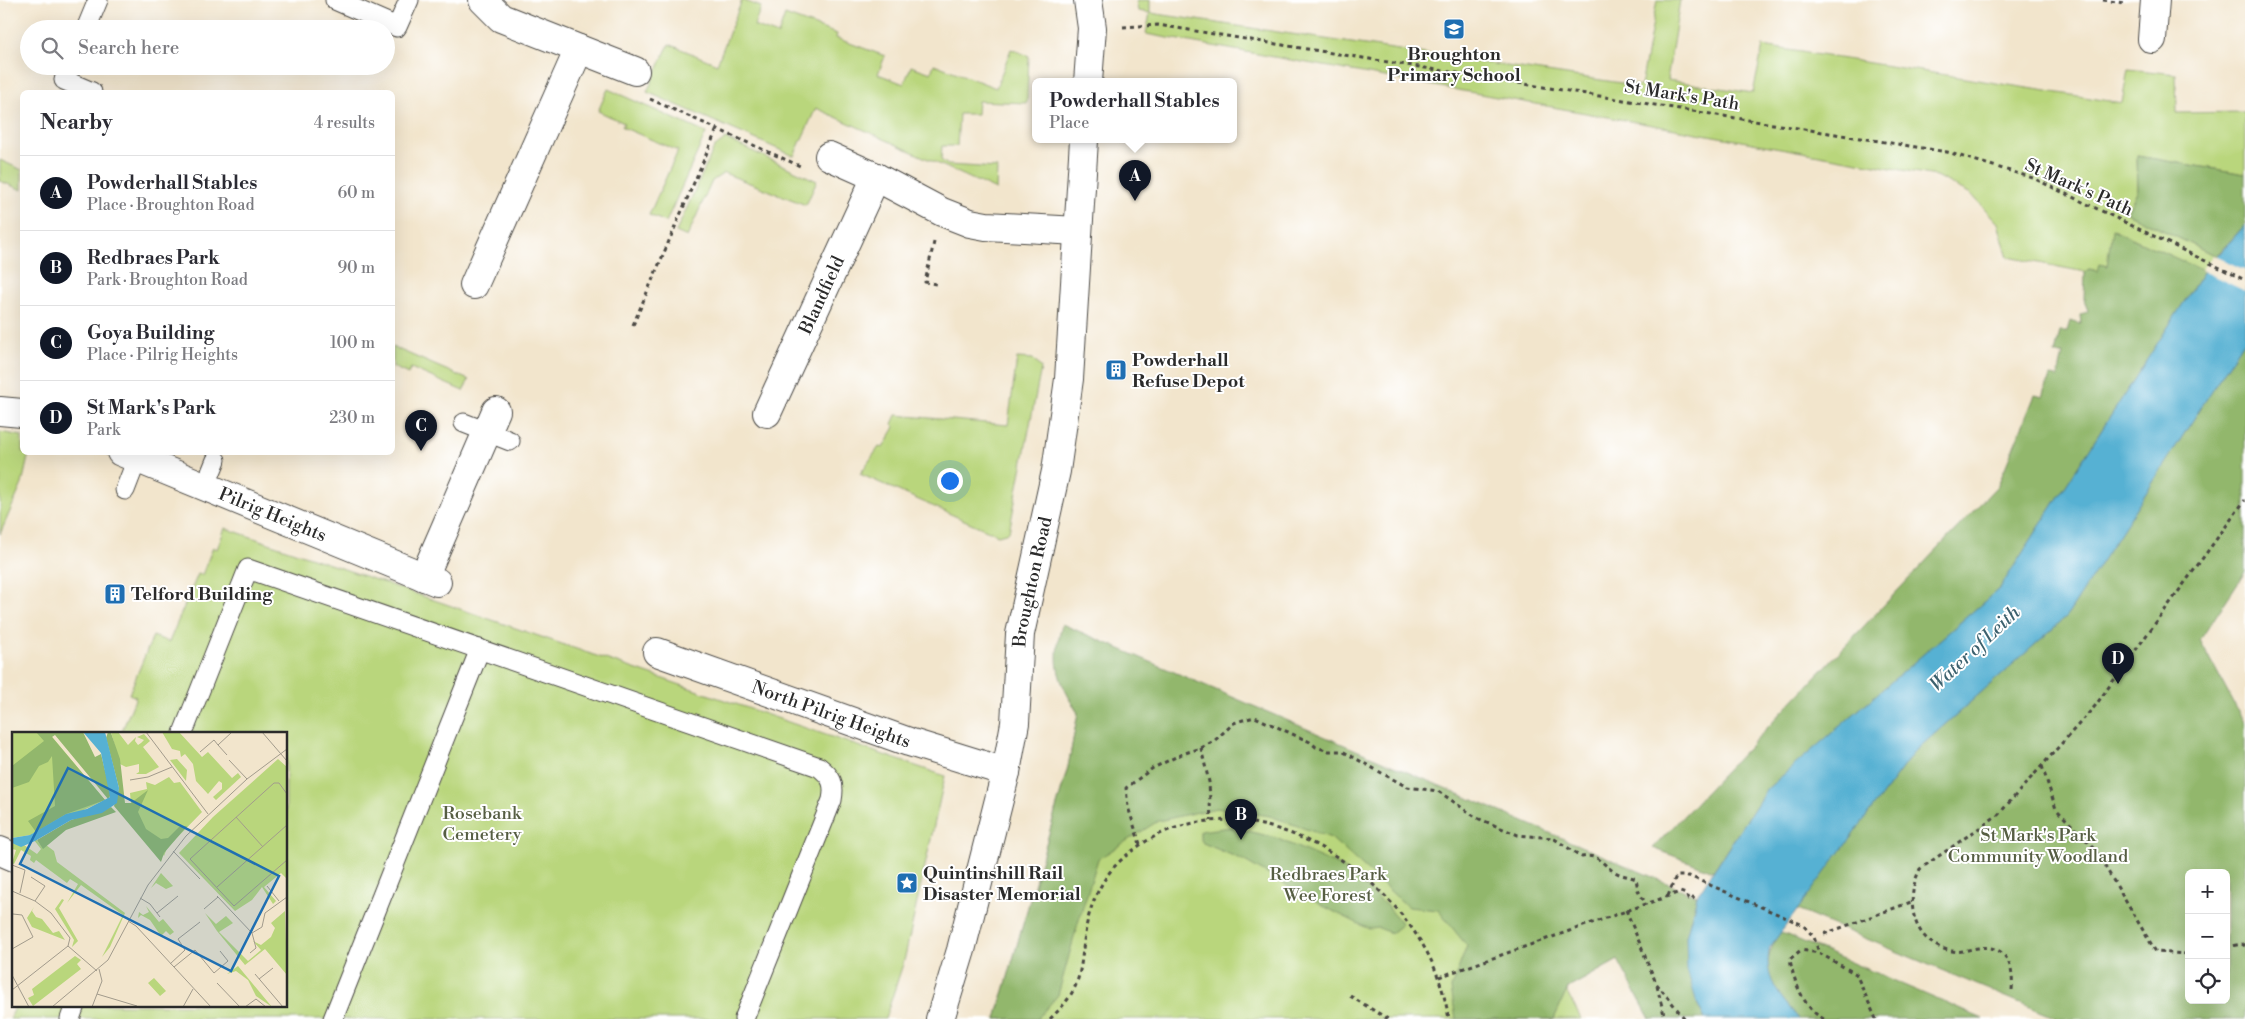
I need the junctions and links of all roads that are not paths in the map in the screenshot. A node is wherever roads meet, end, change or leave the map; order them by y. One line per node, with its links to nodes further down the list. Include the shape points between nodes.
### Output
1 (98, 0): 7 (lane)
2 (335, 0): 8 (lane)
3 (409, 0): 9 (lane)
4 (483, 0): 11 (street, via 501,18)
5 (1088, 0): 14 (street, via 1092,28)
6 (2154, 0): 10 (street)
7 (90, 20)
8 (381, 20)
9 (395, 26)
10 (2152, 39)
11 (579, 49): 12 (street); 20 (street)
12 (636, 71)
13 (66, 75): 15 (lane, via 64,80)
14 (1088, 78)
15 (87, 90)
16 (1084, 143): 19 (street, Broughton Road)
17 (829, 156): 18 (street)
18 (876, 177): 19 (street, via 970,223); 23 (street, Blandfield)
19 (1078, 231): 32 (street, Broughton Road, via 1068,379 1056,471 1020,634 1015,723)
20 (474, 285)
21 (0, 411): 22 (street)
22 (20, 413)
23 (767, 414)
24 (490, 427): 27 (street, Pilrig Heights, via 430,579)
25 (129, 456): 27 (street, Pilrig Heights); 28 (lane)
26 (216, 460): 27 (lane)
27 (205, 487)
28 (125, 490)
29 (480, 649): 31 (lane, via 248,569); 37 (lane); 38 (lane, via 810,764 828,774 834,787 832,800)
30 (657, 652): 32 (street, North Pilrig Heights, via 909,742)
31 (183, 732)
32 (1006, 772): 39 (street, Broughton Road)
33 (0, 851): 34 (street)
34 (12, 856)
35 (75, 1006): 36 (lane)
36 (70, 1019)
37 (333, 1019)
38 (744, 1019)
39 (940, 1019)

